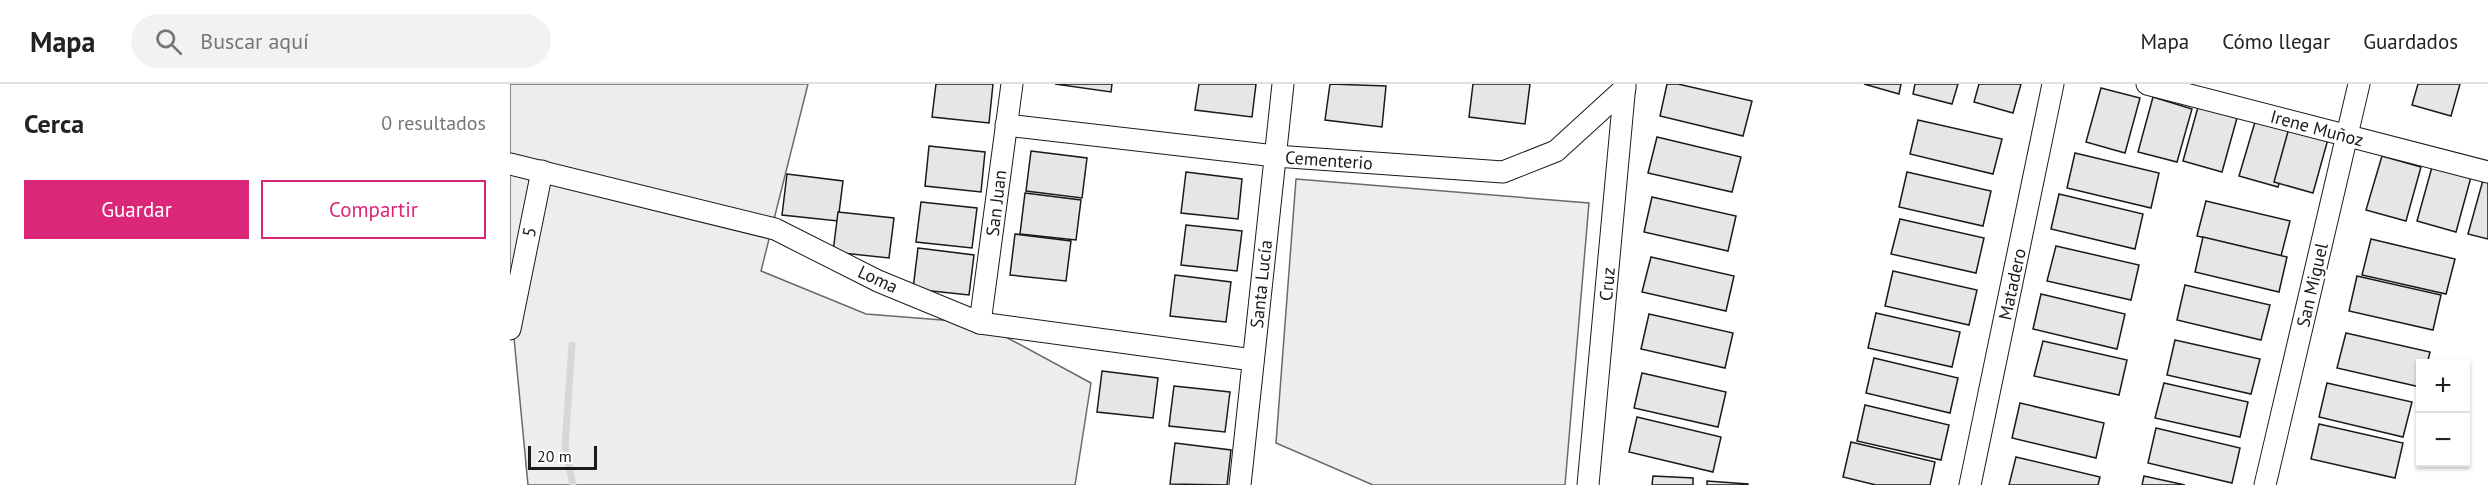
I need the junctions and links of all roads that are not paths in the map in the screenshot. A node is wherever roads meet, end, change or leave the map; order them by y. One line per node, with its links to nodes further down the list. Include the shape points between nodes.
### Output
1 (1012, 84): 7 (street, San Juan)
2 (1283, 84): 9 (street, Santa Lucía)
3 (2053, 84): 18 (street, Matadero)
4 (2147, 84): 8 (street, Irene Muñoz)
5 (2359, 84): 8 (street, San Miguel)
6 (1625, 86): 9 (street, Cementerio, via 1556,151 1503,172); 17 (street, Cruz)
7 (1006, 125): 9 (street, Cementerio); 13 (street, San Juan)
8 (2347, 136): 12 (street, Irene Muñoz); 19 (street, San Miguel)
9 (1275, 156): 15 (street, Santa Lucía)
10 (510, 164): 11 (street, Loma)
11 (542, 171): 13 (street, Loma, via 775,229 878,281); 14 (street, 5)
12 (2488, 172)
13 (980, 323): 15 (street, Loma)
14 (510, 329)
15 (1253, 360): 16 (street, Santa Lucía)
16 (1240, 485)
17 (1588, 485)
18 (1970, 485)
19 (2265, 485)

